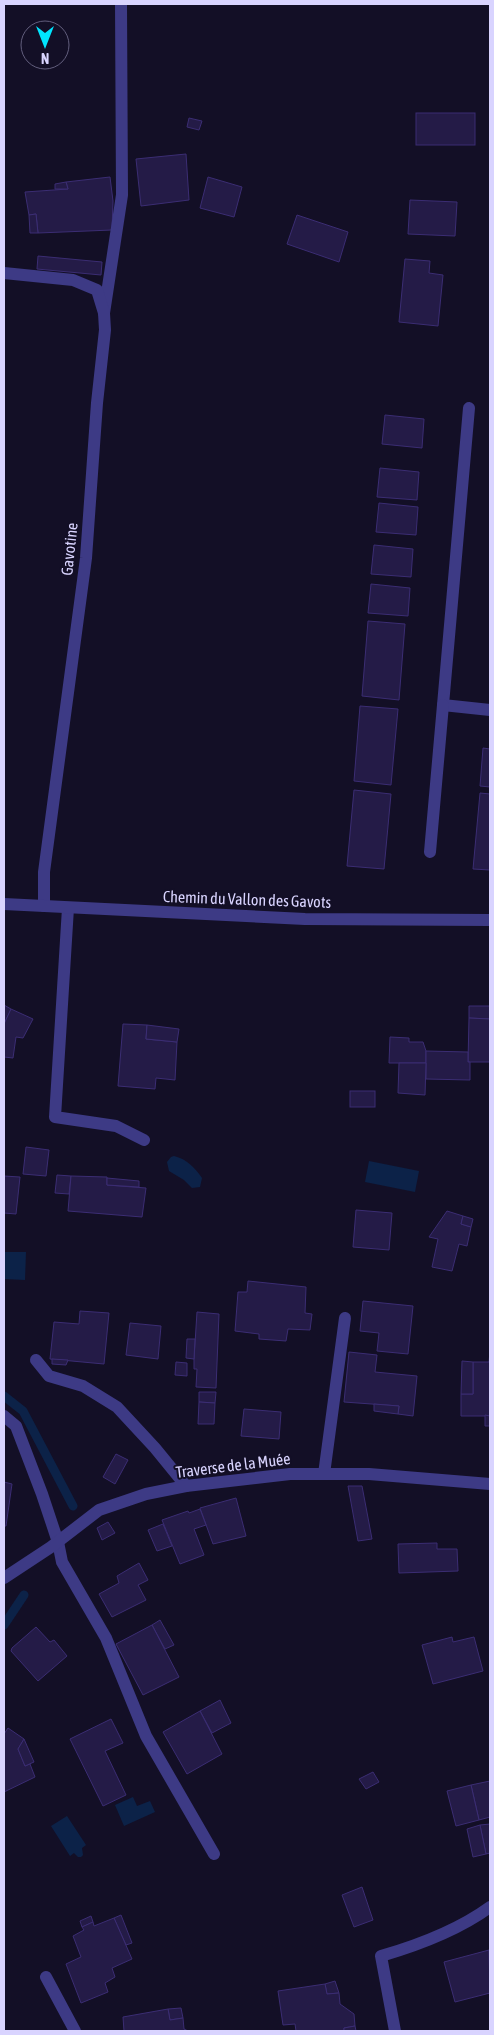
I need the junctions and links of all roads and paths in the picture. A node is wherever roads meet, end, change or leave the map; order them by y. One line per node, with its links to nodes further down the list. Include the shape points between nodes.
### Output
1 (121, 4): 3 (street, via 122,195)
2 (4, 273): 3 (street, Gavotine, via 73,280 97,290)
3 (104, 313): 9 (street, Gavotine, via 86,558 44,872)
4 (469, 408): 5 (street)
5 (443, 705): 6 (street); 7 (street)
6 (490, 710)
7 (430, 852)
8 (4, 904): 9 (street, Chemin du Vallon des Gavots)
9 (44, 906): 10 (street, Chemin du Vallon des Gavots)
10 (68, 908): 11 (street, Chemin du Vallon des Gavots, via 305,919); 12 (street, via 54,1117 116,1126)
11 (490, 920)
12 (144, 1140)
13 (345, 1318): 16 (street)
14 (36, 1360): 18 (street, via 49,1376 83,1386 117,1407)
15 (4, 1416): 19 (street, via 16,1426)
16 (324, 1474): 17 (street, Traverse de la Muée, via 369,1474); 18 (street, Traverse de la Muée, via 290,1474)
17 (490, 1484)
18 (186, 1486): 19 (street, Traverse de la Muée, via 146,1494 99,1510)
19 (58, 1542): 20 (street, Traverse de la Muée); 21 (street, via 62,1562 106,1638 146,1736)
20 (4, 1578)
21 (214, 1854)
22 (490, 1907): 25 (street, via 423,1943 381,1956)
23 (46, 1976): 24 (street)
24 (75, 2031)
25 (395, 2031)

